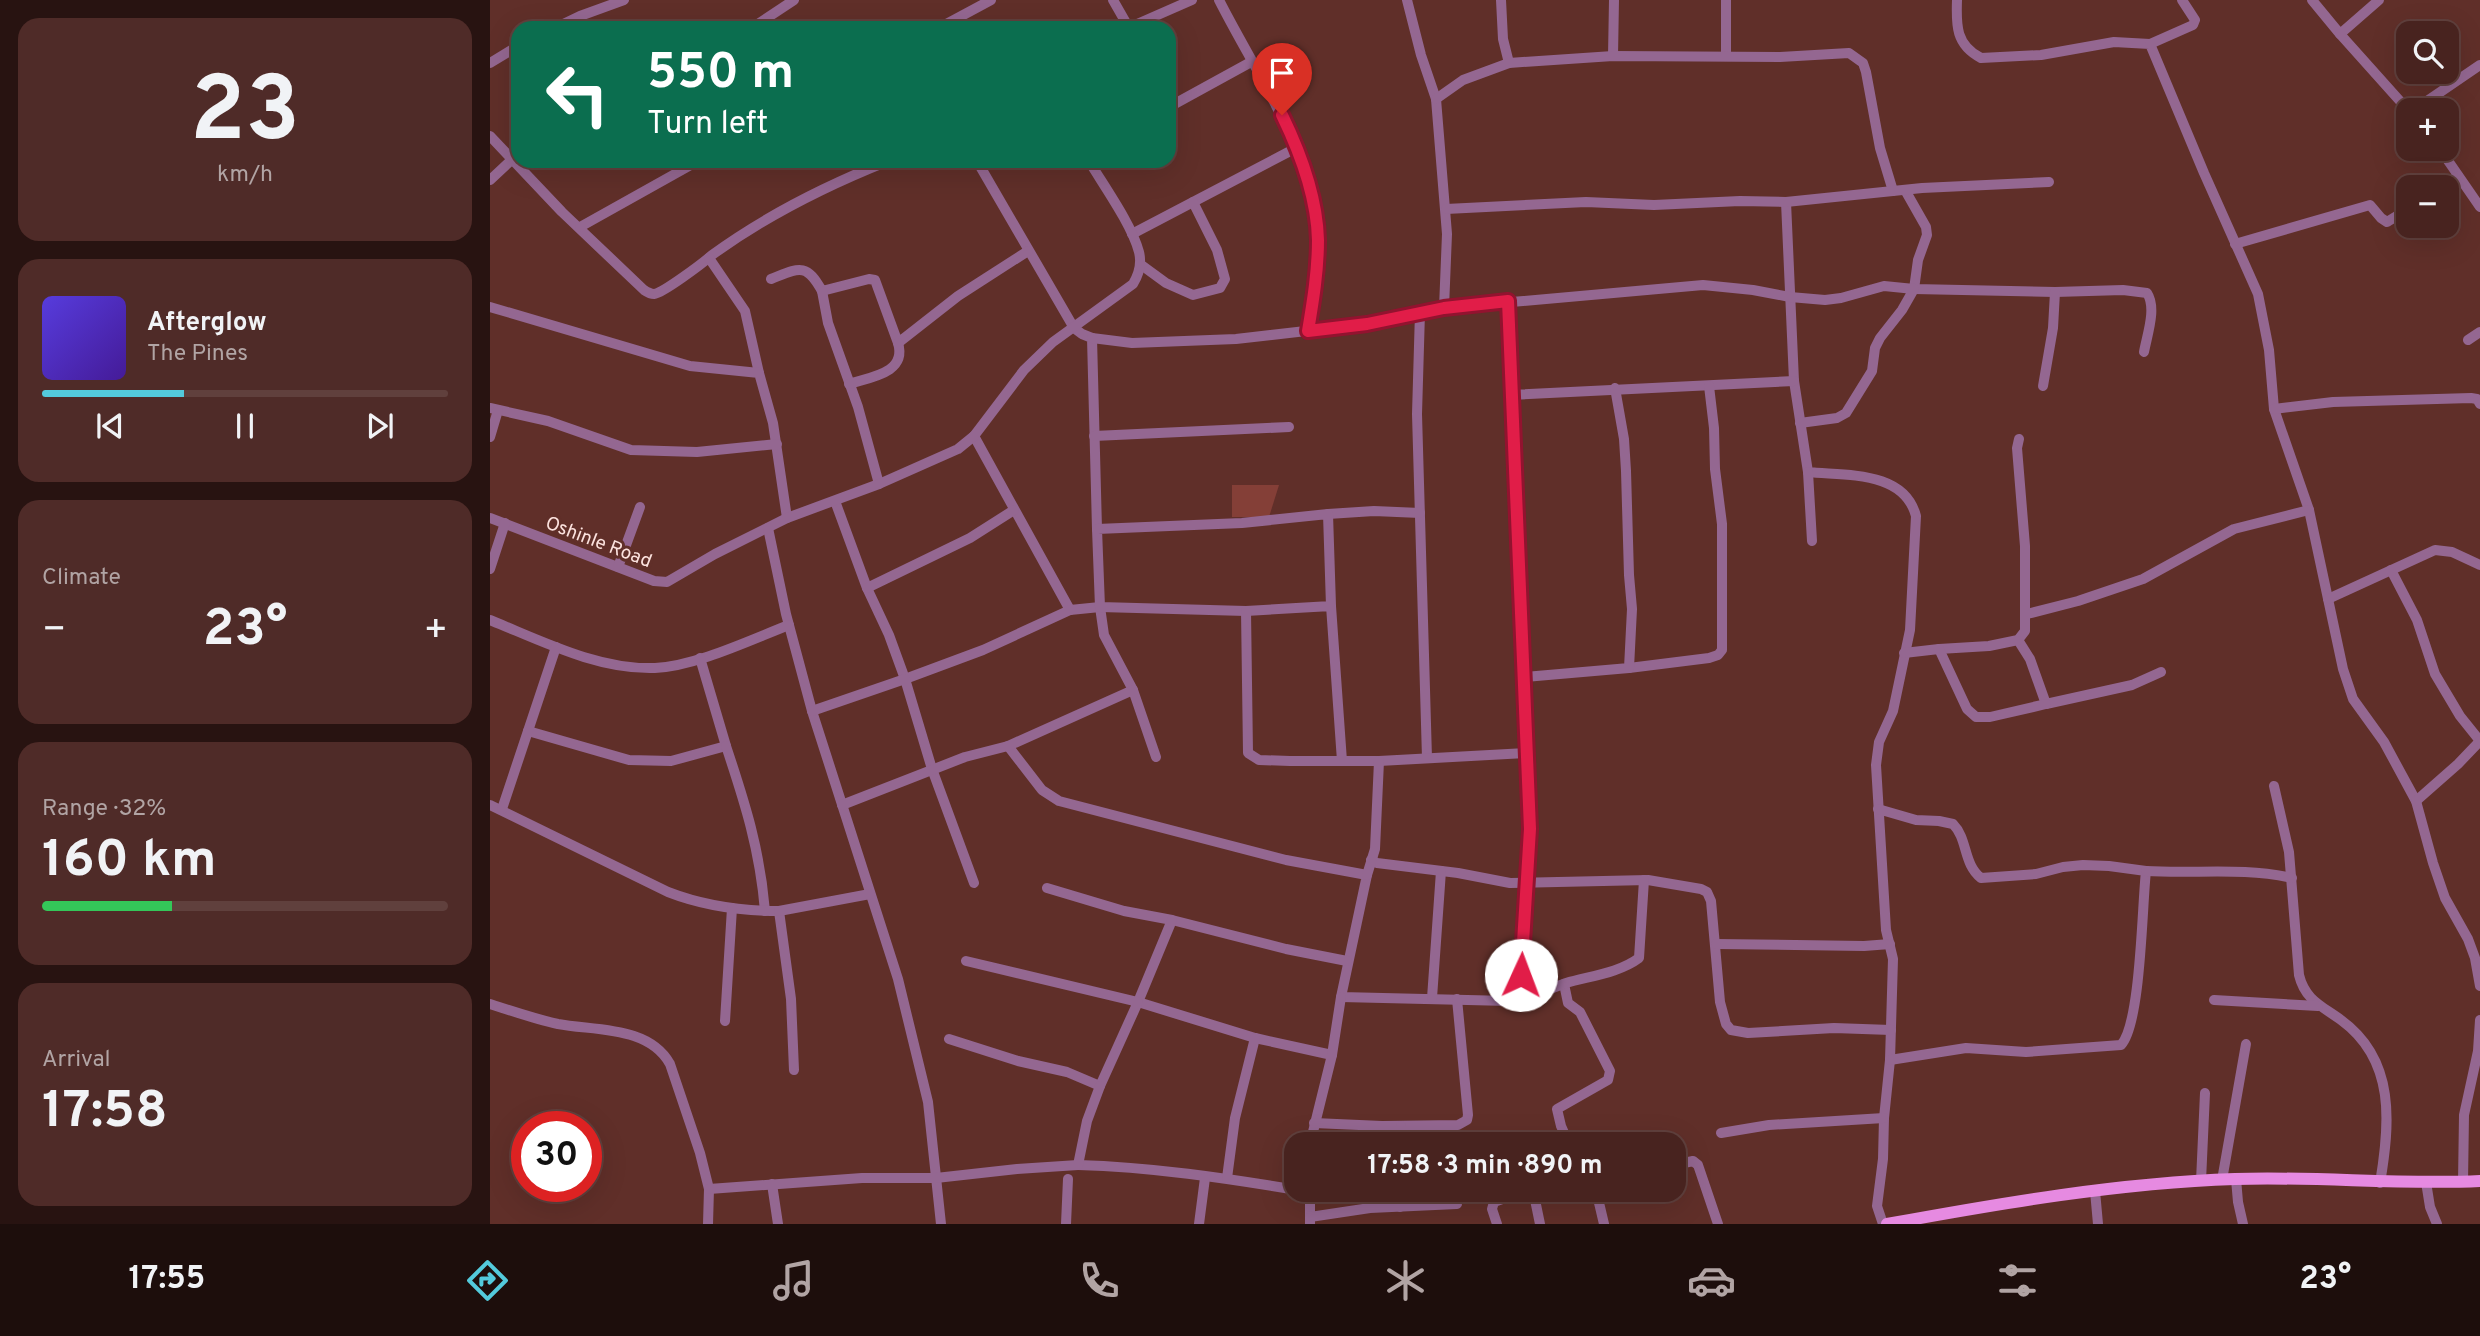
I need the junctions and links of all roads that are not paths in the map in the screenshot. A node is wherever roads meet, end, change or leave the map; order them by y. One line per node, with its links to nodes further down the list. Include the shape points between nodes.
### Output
1 (624, 0): 15 (street)
2 (794, 0): 16 (street)
3 (991, 0): 17 (street)
4 (1113, 0): 18 (street)
5 (1192, 0): 19 (street)
6 (1219, 0): 26 (street)
7 (1406, 0): 31 (street)
8 (1501, 0): 27 (street)
9 (1614, 0): 23 (street)
10 (1726, 0): 24 (street)
11 (1957, 0): 21 (street, via 1956,27 1961,42 1981,58 2041,55 2114,42)
12 (2182, 0): 21 (street, via 2193,15 2193,25)
13 (2312, 0): 20 (street)
14 (2379, 0): 20 (street)
15 (570, 21)
16 (762, 21)
17 (952, 21)
18 (1124, 21)
19 (1144, 21)
20 (2340, 34): 29 (street)
21 (2150, 44): 54 (street)
22 (511, 50): 25 (street)
23 (1614, 56): 24 (street); 27 (street)
24 (1726, 56): 46 (street, via 1849,53 1858,58 1870,83 1869,97)
25 (490, 62)
26 (1251, 62): 32 (street); 34 (street)
27 (1509, 63): 31 (street, via 1463,80)
28 (2480, 65): 30 (street)
29 (2400, 98)
30 (2429, 98)
31 (1436, 99): 50 (street)
32 (1176, 103)
33 (490, 136): 35 (street)
34 (1296, 148): 47 (street); 68 (street, via 1318,237)
35 (511, 153)
36 (511, 160): 43 (street)
37 (525, 168): 52 (street)
38 (685, 168): 52 (street)
39 (870, 168): 56 (street, via 776,212)
40 (981, 168): 55 (street)
41 (1092, 168): 53 (street)
42 (2459, 177): 49 (street)
43 (490, 180)
44 (2049, 182): 45 (street)
45 (1905, 190): 46 (street); 59 (street, via 1927,235)
46 (1893, 191): 48 (street)
47 (1194, 202): 53 (street); 57 (street, via 1217,250 1224,284 1193,295)
48 (1786, 202): 50 (street, via 1586,202); 62 (street)
49 (2480, 207)
50 (1446, 209): 65 (street)
51 (2396, 216): 54 (street, via 2387,222 2370,205)
52 (580, 227): 56 (street, via 651,294)
53 (1132, 234): 57 (street)
54 (2235, 244): 83 (street, via 2264,316)
55 (1028, 251): 67 (street); 72 (street, via 958,296)
56 (709, 258): 74 (street, via 745,312)
57 (1140, 264): 67 (street, via 1133,284)
58 (771, 279): 60 (street, via 805,269)
59 (1914, 289): 61 (street); 62 (street, via 1884,286 1825,300); 84 (street, via 1880,338 1872,371 1846,413)
60 (822, 291): 72 (street, via 875,280); 76 (street)
61 (2055, 292): 73 (street, via 2147,293 2151,302); 78 (street)
62 (1790, 297): 63 (street, via 1703,285); 75 (street)
63 (1508, 301): 65 (street); 80 (street)
64 (490, 307): 74 (street, via 690,366)
65 (1444, 308): 66 (street)
66 (1420, 312): 68 (street); 97 (street)
67 (1074, 328): 70 (street); 86 (street, via 1024,370)
68 (1308, 331): 70 (street, via 1132,343)
69 (2480, 331): 71 (street)
70 (1093, 338): 87 (street)
71 (2468, 341)
72 (898, 344): 76 (street, via 901,352 893,369)
73 (2144, 352)
74 (759, 373): 90 (street)
75 (1794, 381): 77 (street); 84 (street)
76 (849, 384): 92 (street)
77 (1709, 386): 79 (street); 123 (street, via 1722,524 1722,650 1709,657)
78 (2043, 386)
79 (1615, 388): 80 (street); 123 (street, via 1626,460 1632,609)
80 (1511, 395): 125 (street)
81 (2479, 400): 83 (street, via 2333,402)
82 (494, 409): 88 (street); 90 (street, via 548,421 631,450 697,452)
83 (2274, 409): 96 (street)
84 (1800, 423): 91 (street)
85 (1289, 427): 87 (street)
86 (974, 436): 92 (street, Oshinle Road, via 957,449); 95 (street)
87 (1094, 436): 103 (street)
88 (490, 437)
89 (2019, 439): 115 (street)
90 (777, 444): 100 (street)
91 (1808, 472): 104 (street); 121 (street, via 1876,478 1908,498 1914,507 1912,606)
92 (878, 484): 93 (street, Oshinle Road)
93 (835, 501): 100 (street, Oshinle Road); 109 (street)
94 (639, 507): 106 (street)
95 (1014, 510): 109 (street, via 970,538); 113 (street)
96 (2308, 510): 110 (street); 115 (street, via 2234,528 2143,579)
97 (1420, 513): 98 (street); 136 (street)
98 (1328, 514): 103 (street); 111 (street)
99 (490, 517): 101 (street, Oshinle Road)
100 (788, 518): 102 (street, Oshinle Road)
101 (505, 523): 106 (street, Oshinle Road); 107 (street)
102 (768, 528): 106 (street, Oshinle Road, via 667,582); 117 (street)
103 (1097, 529): 112 (street)
104 (1812, 541)
105 (2480, 565): 108 (street, via 2435,550)
106 (618, 567)
107 (490, 569)
108 (2391, 570): 110 (street); 131 (street, via 2417,620 2435,674)
109 (867, 589): 126 (street)
110 (2328, 599): 141 (street, via 2353,699)
111 (1331, 606): 114 (street); 137 (street)
112 (1100, 607): 113 (street); 114 (street); 127 (street, via 1104,635)
113 (1070, 610): 126 (street)
114 (1246, 611): 137 (street, via 1248,753 1259,760)
115 (2027, 614): 118 (street, via 2025,631)
116 (490, 620): 119 (street)
117 (789, 625): 122 (street); 129 (street)
118 (2018, 640): 120 (street); 128 (street)
119 (556, 647): 122 (street, via 629,667 658,668); 130 (street)
120 (1939, 649): 121 (street); 128 (street, via 1967,709 1976,717 1990,718)
121 (1904, 653): 145 (street, via 1893,711 1879,742)
122 (700, 659): 132 (street)
123 (1629, 668): 125 (street)
124 (2161, 672): 128 (street, via 2132,685)
125 (1525, 677): 134 (street)
126 (905, 679): 129 (street); 139 (street)
127 (1133, 690): 133 (street); 135 (street)
128 (2046, 704)
129 (812, 711): 143 (street)
130 (528, 730): 132 (street, via 629,761 671,761); 144 (street)
131 (2480, 741): 141 (street)
132 (726, 746): 157 (street, via 752,826)
133 (1008, 746): 139 (street); 149 (street, via 1042,790 1059,801 1286,860)
134 (1527, 753): 136 (street); 152 (street)
135 (1156, 757)
136 (1427, 758): 138 (street)
137 (1342, 761): 138 (street)
138 (1379, 761): 146 (street)
139 (932, 769): 143 (street); 153 (street)
140 (2274, 786): 150 (street)
141 (2416, 801): 165 (street, via 2432,863 2468,939)
142 (490, 805): 144 (street)
143 (842, 805): 155 (street)
144 (502, 809): 156 (street, via 668,892)
145 (1878, 809): 148 (street, via 1953,824 1961,834 1966,858 1981,878 2083,866); 161 (street)
146 (1371, 860): 147 (street); 149 (street)
147 (1441, 871): 152 (street); 167 (street)
148 (2146, 871): 150 (street, via 2236,870); 181 (street, via 2131,1024 2121,1045 2026,1052 1966,1048)
149 (1367, 875): 163 (street)
150 (2292, 878): 173 (street, via 2299,975)
151 (1644, 880): 152 (street); 160 (street, via 1707,892); 164 (street, via 1639,958)
152 (1527, 882): 169 (street)
153 (974, 883)
154 (1047, 888): 159 (street)
155 (870, 894): 158 (street); 194 (street, via 898,979 929,1102)
156 (732, 908): 157 (street); 175 (street)
157 (765, 911): 158 (street)
158 (779, 911): 182 (street, via 791,999)
159 (1172, 920): 163 (street); 171 (street)
160 (1716, 944): 161 (street); 176 (street, via 1720,1002 1731,1030)
161 (1890, 944): 176 (street)
162 (966, 961): 171 (street)
163 (1347, 961): 166 (street)
164 (1564, 984): 169 (street); 190 (street, via 1568,1003 1580,1012 1610,1071 1608,1080 1557,1109)
165 (2480, 986)
166 (1340, 997): 167 (street); 180 (street)
167 (1432, 998): 168 (street)
168 (1457, 999): 169 (street); 187 (street, via 1467,1121)
169 (1524, 999)
170 (2214, 1000): 173 (street)
171 (1138, 1002): 177 (street); 183 (street)
172 (490, 1004): 207 (street, via 559,1024 623,1033 663,1052 682,1097)
173 (2318, 1006): 204 (street, via 2343,1021 2369,1050 2378,1068 2388,1132)
174 (2480, 1020): 203 (street, via 2464,1115)
175 (725, 1021)
176 (1891, 1030): 181 (street)
177 (1255, 1038): 180 (street); 196 (street, via 1235,1118)
178 (949, 1040): 183 (street, via 1067,1072)
179 (2246, 1045): 199 (street)
180 (1332, 1055): 186 (street)
181 (1890, 1060): 185 (street)
182 (794, 1070)
183 (1100, 1086): 193 (street)
184 (2205, 1093): 200 (street)
185 (1884, 1118): 191 (street, via 1769,1125); 226 (street, via 1877,1206)
186 (1314, 1123): 187 (street); 188 (street)
187 (1401, 1126): 189 (street)
188 (1312, 1132)
189 (1401, 1132)
190 (1564, 1132)
191 (1720, 1133)
192 (1686, 1163): 225 (street, via 1698,1165)
193 (1078, 1165): 194 (street); 195 (street)
194 (936, 1178): 205 (street); 219 (street)
195 (1206, 1178): 196 (street); 221 (street)
196 (1227, 1178): 206 (street)
197 (1068, 1179): 220 (street)
198 (2236, 1179): 199 (main road); 204 (main road); 228 (street)
199 (2222, 1180): 200 (main road)
200 (2201, 1181): 208 (main road)
201 (2480, 1181): 203 (main road)
202 (2426, 1182): 203 (main road); 204 (main road); 229 (street)
203 (2463, 1182)
204 (2380, 1183)
205 (772, 1184): 207 (street); 218 (street)
206 (1284, 1188)
207 (709, 1189): 217 (street)
208 (2095, 1191): 226 (main road); 227 (street)
209 (1310, 1202): 216 (street)
210 (1400, 1202): 215 (street)
211 (1494, 1202): 222 (street)
212 (1535, 1202): 223 (street)
213 (1599, 1202): 224 (street)
214 (1457, 1204): 215 (street)
215 (1400, 1207): 216 (street)
216 (1310, 1220)
217 (708, 1224)
218 (778, 1224)
219 (941, 1224)
220 (1066, 1224)
221 (1199, 1224)
222 (1497, 1224)
223 (1540, 1224)
224 (1604, 1224)
225 (1718, 1224)
226 (1885, 1224)
227 (2098, 1224)
228 (2243, 1224)
229 (2437, 1224)

